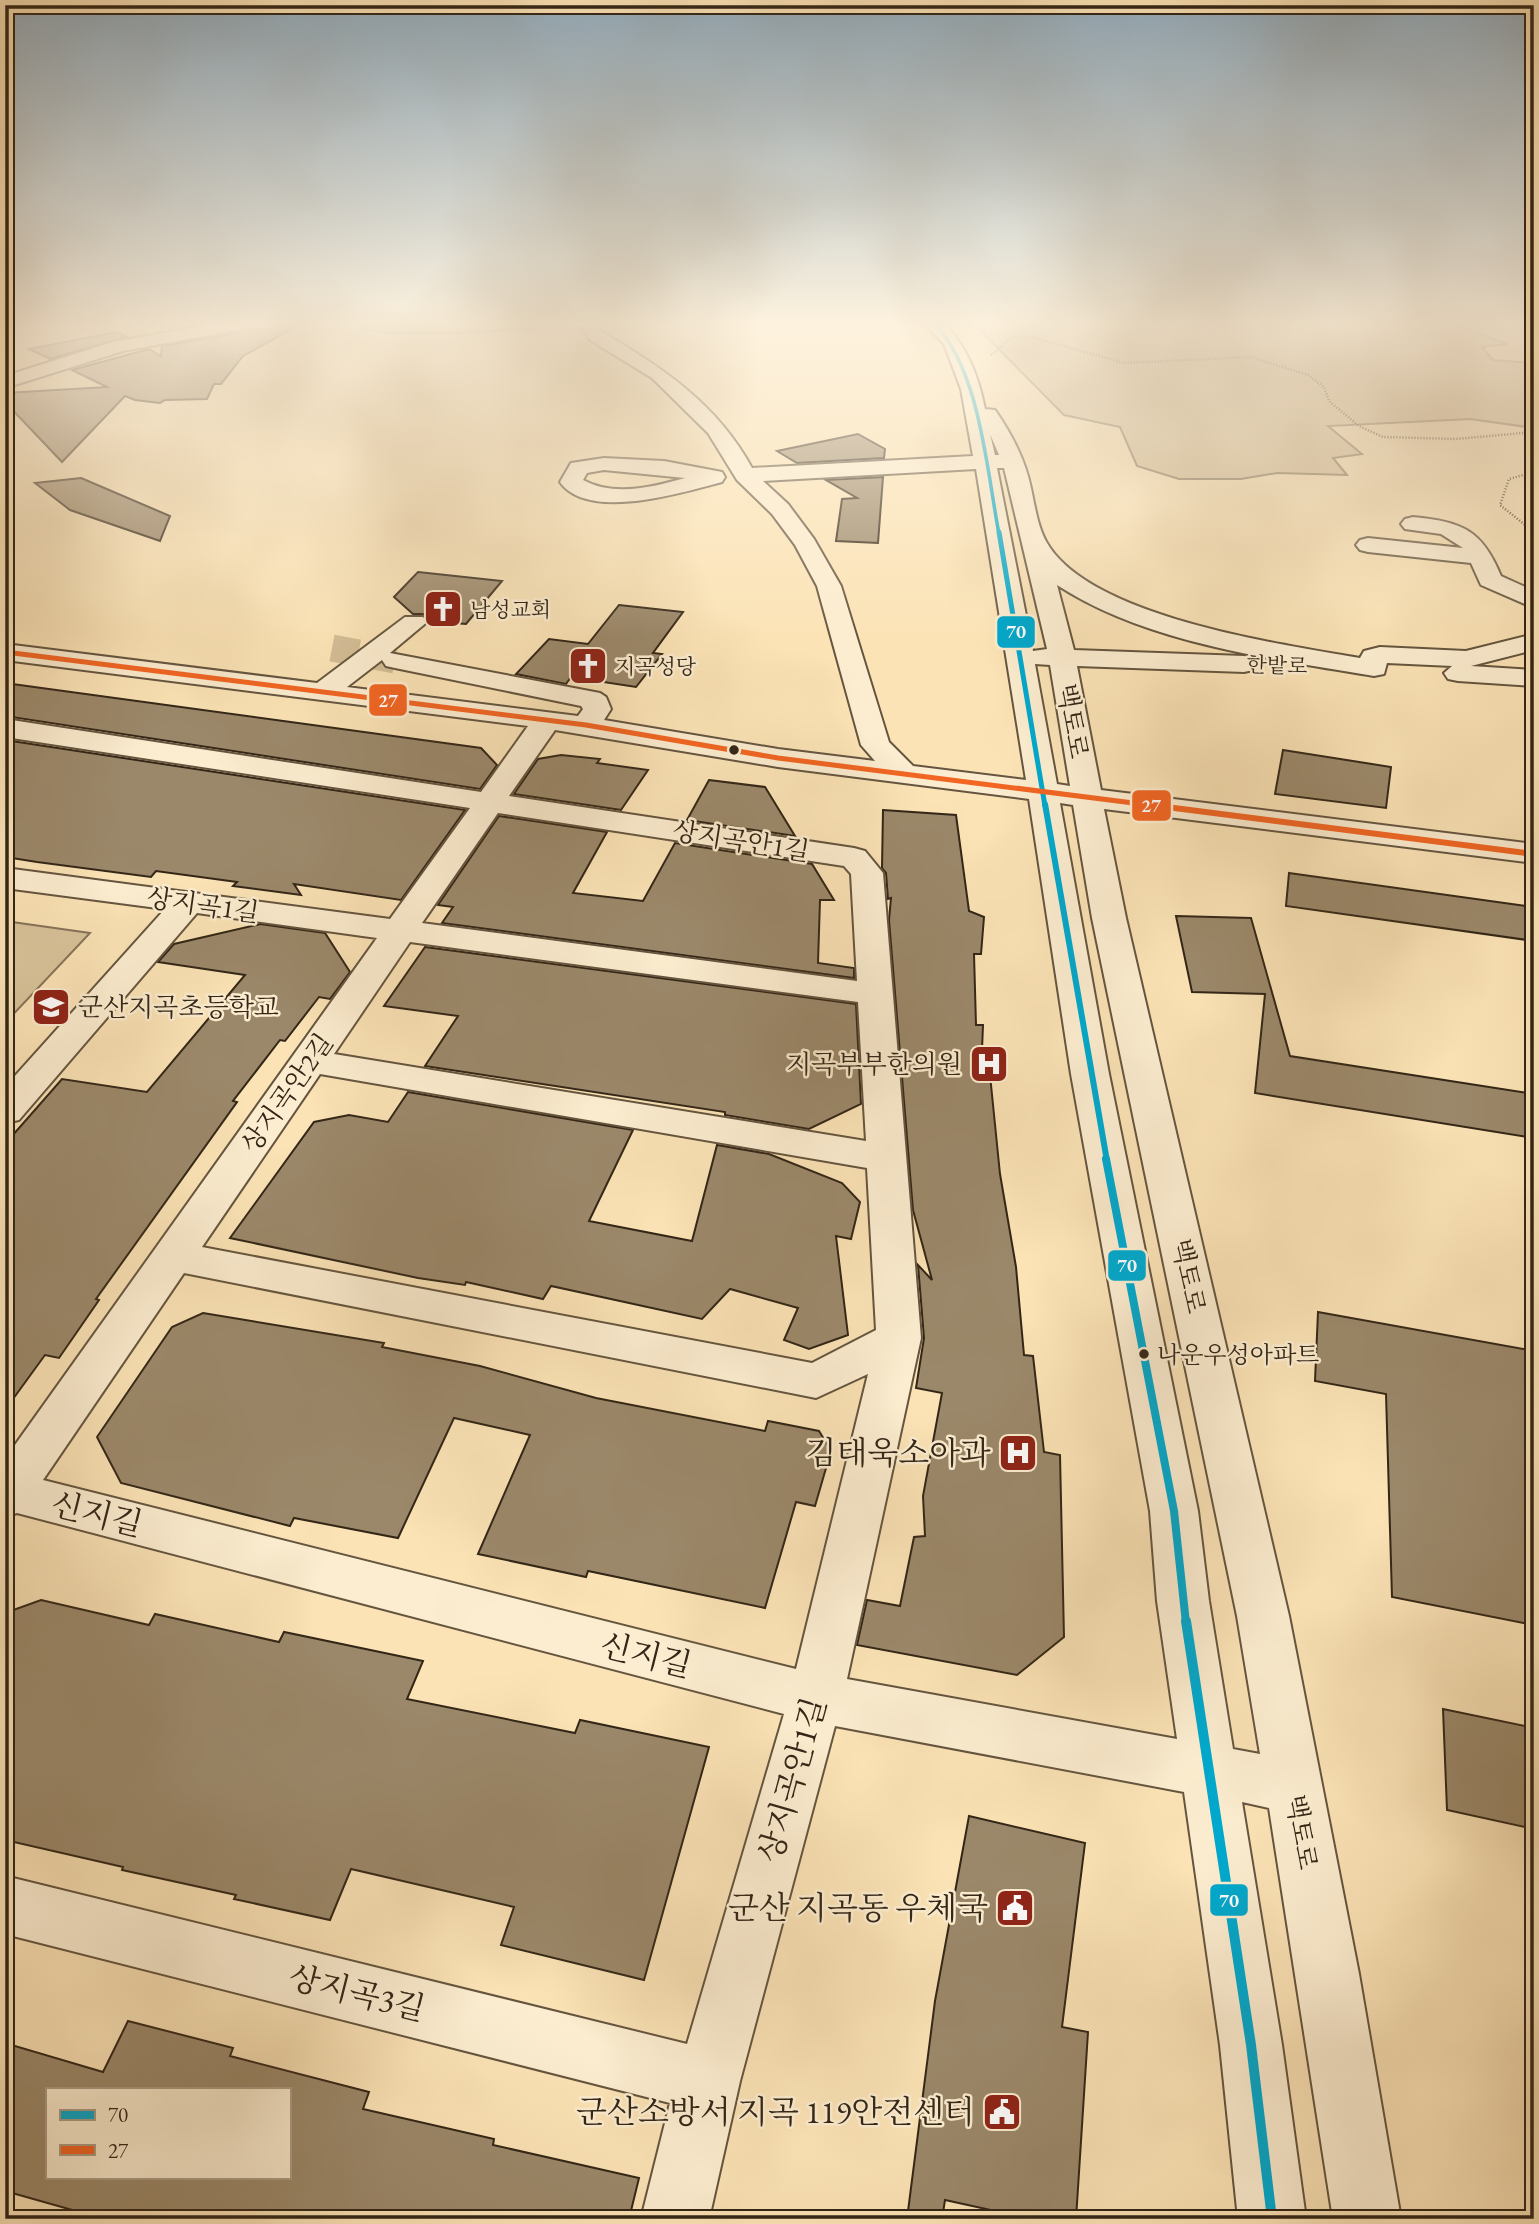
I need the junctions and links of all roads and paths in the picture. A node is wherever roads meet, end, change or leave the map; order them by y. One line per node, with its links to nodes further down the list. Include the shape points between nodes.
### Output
1 (715, 429): 7 (street)
2 (986, 429): 5 (street, 백토로)
3 (1365, 429): 4 (path, via 1383,437 1457,439)
4 (1534, 432)
5 (998, 461): 7 (street); 11 (street, 백토로); 18 (street, 백토로, via 1004,559)
6 (1534, 471): 10 (path, via 1508,478 1500,505)
7 (744, 475): 27 (street, via 780,509 829,586 875,745)
8 (714, 477): 8 (street, via 604,464 579,468 571,482 582,491 623,495 657,493)
9 (1413, 524): 13 (street, via 1466,536)
10 (1534, 532)
11 (1035, 544): 19 (street, 백토로); 21 (street, via 1068,582 1174,628)
12 (1368, 545): 13 (street)
13 (1482, 556): 14 (street, via 1490,579)
14 (1534, 601)
15 (414, 622): 23 (street)
16 (1534, 642): 21 (street, via 1466,659 1380,655 1373,657)
17 (5, 652): 23 (street)
18 (1019, 656): 19 (street, 한밭로); 28 (street, 백토로)
19 (1062, 658): 21 (street, 한밭로); 29 (street, 백토로)
20 (395, 660): 25 (street, via 590,699 597,709)
21 (1374, 668): 22 (street, 한밭로)
22 (1534, 678)
23 (324, 691): 24 (street)
24 (547, 720): 25 (street); 30 (street, 상지곡안2길)
25 (586, 725): 27 (street, via 778,758)
26 (5, 728): 30 (street)
27 (903, 773): 28 (street)
28 (1040, 789): 29 (street); 43 (street, 백토로, via 1174,1511 1183,1601)
29 (1086, 795): 31 (street); 44 (street, 백토로, via 1263,1616)
30 (490, 802): 34 (street, 상지곡안2길); 35 (street, 상지곡안1길, via 854,858 867,873)
31 (1534, 854)
32 (5, 878): 33 (street, 상지곡1길)
33 (188, 903): 34 (street, 상지곡1길); 37 (street)
34 (400, 931): 35 (street); 36 (street, 상지곡안2길)
35 (876, 993): 38 (street, 상지곡안1길)
36 (309, 1061): 38 (street); 39 (street, 상지곡안2길)
37 (5, 1111)
38 (887, 1158): 40 (street, 상지곡안1길)
39 (173, 1256): 40 (street, via 816,1381); 41 (street, 상지곡안2길)
40 (899, 1338): 42 (street, 상지곡안1길)
41 (7, 1493): 42 (street, 신지길)
42 (816, 1698): 43 (street, 신지길); 46 (street, 상지곡안1길)
43 (1211, 1771): 44 (street, 신지길); 48 (street, 백토로)
44 (1294, 1786): 49 (street, 백토로)
45 (5, 1905): 46 (street, 상지곡3길)
46 (708, 2081): 47 (street, 상지곡안1길)
47 (674, 2219)
48 (1272, 2219)
49 (1367, 2219)

